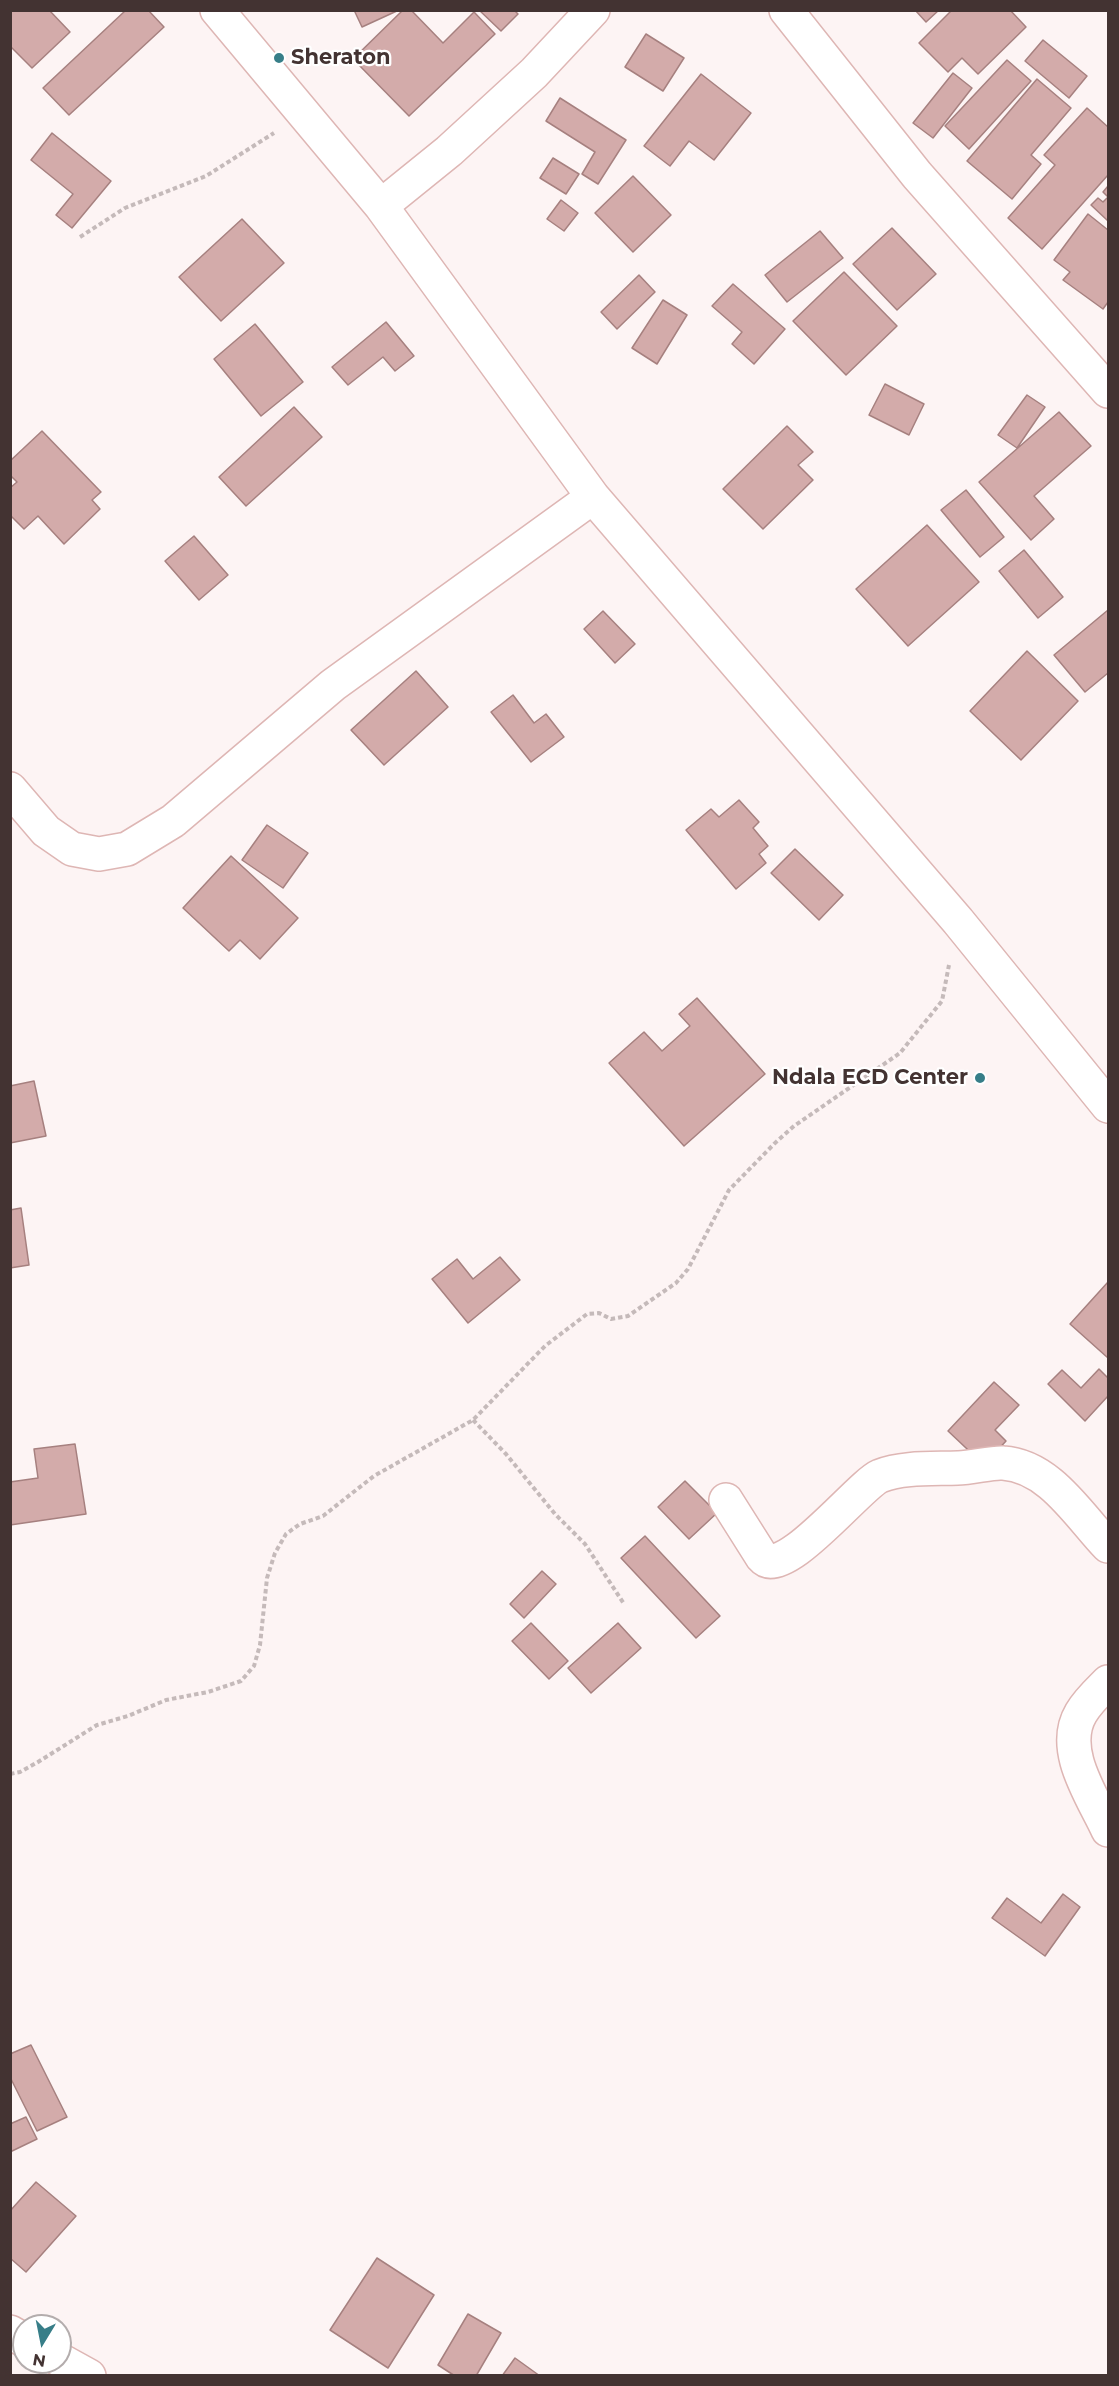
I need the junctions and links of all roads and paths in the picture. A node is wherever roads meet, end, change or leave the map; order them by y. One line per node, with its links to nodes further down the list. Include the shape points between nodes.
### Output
1 (217, 10): 4 (street)
2 (593, 10): 5 (street, via 525,81 449,151)
3 (786, 10): 7 (street, via 917,175)
4 (305, 113): 5 (street); 6 (path, via 206,176 125,208)
5 (381, 206): 8 (street)
6 (80, 237)
7 (1108, 391)
8 (593, 497): 9 (street, via 333,685 173,821 127,849 99,854 72,849 46,831); 10 (street)
9 (10, 789)
10 (958, 921): 11 (street); 12 (path, via 942,1001 900,1053 794,1126 729,1190 688,1269 676,1283 628,1316 611,1319 599,1313 587,1314 545,1346)
11 (1108, 1106)
12 (473, 1420): 15 (path, via 585,1544); 17 (path, via 374,1476 322,1516 286,1534 267,1578 254,1666 241,1680 97,1725 38,1762)
13 (726, 1500): 14 (street, via 762,1557 774,1562 808,1541 878,1477 898,1471 1000,1462 1017,1465 1044,1479)
14 (1108, 1546)
15 (624, 1604)
16 (1108, 1682): 18 (street, via 1080,1714 1074,1742 1081,1773)
17 (10, 1774)
18 (1108, 1830)
19 (72, 2367): 20 (street)
20 (89, 2376)

